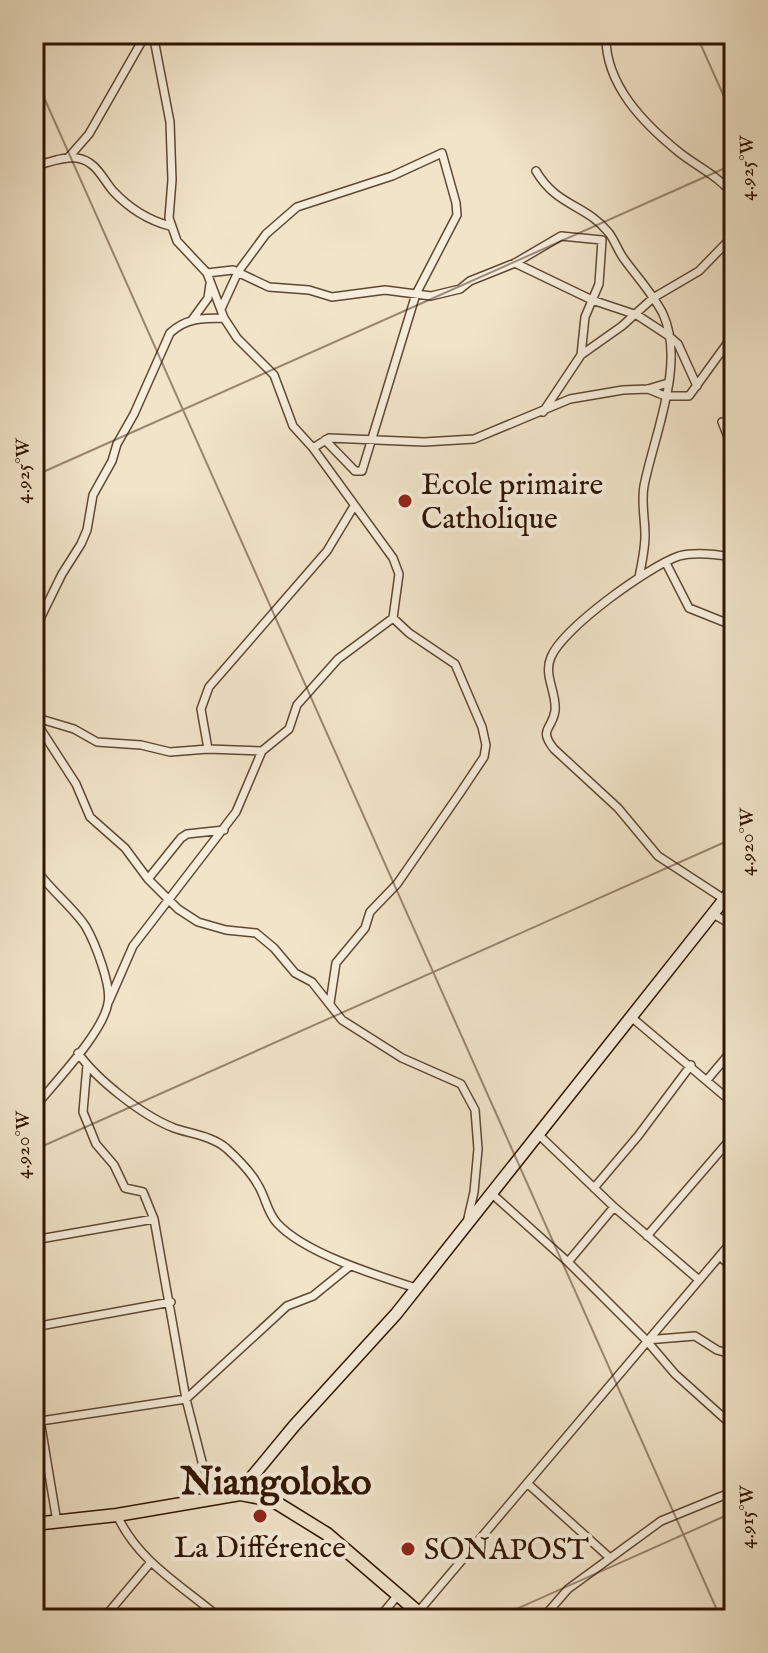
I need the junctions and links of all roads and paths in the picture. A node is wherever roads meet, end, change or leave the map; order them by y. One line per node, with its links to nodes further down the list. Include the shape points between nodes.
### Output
1 (146, 34): 4 (street, via 89,134)
2 (153, 34): 8 (street, via 170,122)
3 (606, 34): 7 (street, via 609,66 640,114)
4 (68, 158): 5 (street); 8 (street, via 91,164 131,208)
5 (34, 166)
6 (536, 171): 9 (street, via 545,187)
7 (734, 196)
8 (170, 226): 14 (street)
9 (603, 226): 11 (street); 16 (street)
10 (734, 235): 16 (street, via 699,271)
11 (602, 240): 12 (street, via 561,236); 17 (street, via 599,284)
12 (515, 263): 15 (street, via 447,294); 17 (street)
13 (238, 272): 14 (street); 15 (street, via 269,287 332,297 385,290); 15 (street, via 266,234 297,207 392,176 442,153 457,215); 18 (street)
14 (209, 278): 18 (street); 20 (street, via 208,298)
15 (416, 294): 30 (street)
16 (653, 298): 19 (street); 22 (street)
17 (592, 300): 19 (street); 23 (street)
18 (223, 314): 20 (street); 32 (street, via 246,349 274,375 293,426)
19 (634, 314): 22 (street); 23 (street)
20 (192, 320): 40 (street, via 170,333 162,347 93,495 81,544)
21 (734, 334): 25 (street)
22 (671, 338): 24 (street); 25 (street)
23 (581, 355): 28 (street)
24 (668, 383): 26 (street); 27 (street)
25 (697, 386): 27 (street, via 689,396)
26 (648, 389): 27 (street); 28 (street, via 570,399)
27 (665, 396): 37 (street, via 643,490 645,538)
28 (543, 412): 30 (street, via 474,439)
29 (722, 422): 33 (street)
30 (373, 439): 31 (street); 31 (street, via 363,470 357,473)
31 (325, 440): 32 (street)
32 (313, 448): 34 (street)
33 (734, 452)
34 (354, 506): 38 (street, via 399,574); 42 (street, via 327,551 209,687 201,709)
35 (734, 558): 36 (street, via 681,555)
36 (666, 563): 37 (street); 39 (street, via 689,608)
37 (639, 577): 48 (street, via 561,641 550,658 547,672 555,708 546,728 548,741 618,808 658,856)
38 (393, 618): 43 (street, via 338,659 297,705 289,729); 53 (street, via 455,664 486,745 484,757 406,871 336,963)
39 (734, 626)
40 (34, 631)
41 (34, 718): 42 (street, via 97,742 170,752); 46 (street, via 76,784 90,817 125,848)
42 (208, 749): 43 (street)
43 (262, 751): 44 (street)
44 (224, 830): 46 (street, via 187,834); 49 (street)
45 (34, 867): 52 (street, via 85,926 101,961)
46 (148, 879): 49 (street)
47 (734, 887): 48 (main road)
48 (724, 899): 50 (main road)
49 (170, 900): 52 (street, via 133,946); 53 (street, via 198,922 256,933)
50 (713, 914): 51 (street); 54 (main road)
51 (734, 926)
52 (109, 1001): 56 (street, via 100,1025)
53 (330, 1003): 68 (street, via 342,1020 377,1044 461,1084 475,1110 478,1149)
54 (630, 1016): 58 (street); 62 (main road)
55 (734, 1048): 59 (street)
56 (78, 1053): 57 (street); 61 (street)
57 (87, 1065): 67 (street, via 83,1112 96,1144 125,1188 143,1192); 74 (street, via 145,1112 224,1147 258,1184 279,1225)
58 (691, 1065): 59 (street); 64 (street)
59 (707, 1080): 60 (street)
60 (734, 1104)
61 (34, 1108)
62 (538, 1134): 64 (street); 65 (main road)
63 (734, 1135): 69 (street)
64 (594, 1188): 66 (street)
65 (491, 1193): 68 (main road); 73 (street)
66 (614, 1207): 69 (street); 73 (street)
67 (154, 1219): 71 (street); 78 (street)
68 (467, 1224): 77 (main road)
69 (647, 1236): 76 (street)
70 (734, 1239): 72 (street)
71 (34, 1240)
72 (720, 1256): 75 (street); 76 (street)
73 (568, 1262): 80 (street)
74 (350, 1266): 77 (street); 83 (street, via 313,1296 287,1306)
75 (734, 1270)
76 (699, 1280): 80 (street)
77 (416, 1288): 87 (main road)
78 (171, 1302): 79 (street); 83 (street)
79 (34, 1327)
80 (646, 1340): 81 (street, via 695,1336); 85 (street); 86 (street)
81 (734, 1355)
82 (34, 1384): 84 (street)
83 (186, 1399): 84 (street); 89 (street)
84 (37, 1421): 91 (street)
85 (734, 1427)
86 (527, 1483): 93 (street); 96 (street)
87 (240, 1494): 89 (highway); 95 (highway, via 272,1500 314,1524)
88 (734, 1494): 93 (street, via 661,1521)
89 (211, 1497): 90 (highway)
90 (117, 1515): 91 (highway); 94 (street)
91 (57, 1522): 92 (highway)
92 (34, 1524)
93 (610, 1558): 101 (street, via 568,1589)
94 (151, 1562): 97 (street); 98 (street)
95 (398, 1595): 96 (highway); 100 (street)
96 (422, 1615)
97 (210, 1616): 99 (street)
98 (103, 1619)
99 (221, 1619)
100 (378, 1619)
101 (542, 1619)

